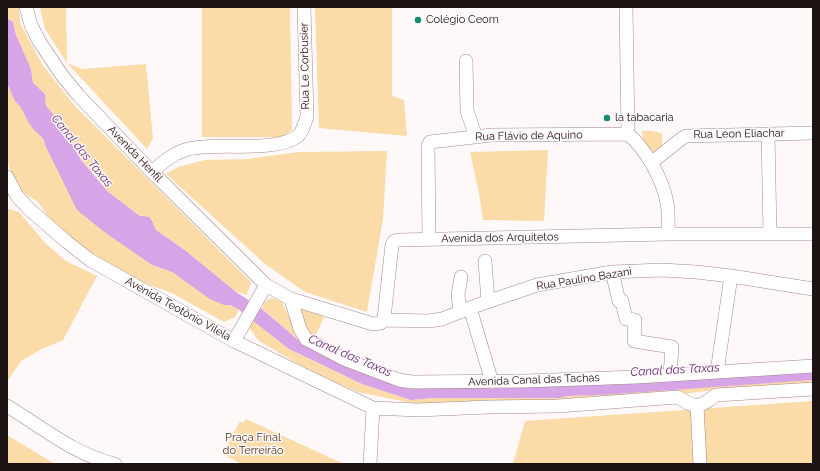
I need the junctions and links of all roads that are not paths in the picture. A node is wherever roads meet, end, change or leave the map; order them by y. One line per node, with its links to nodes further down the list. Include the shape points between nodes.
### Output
1 (26, 7): 10 (street, Avenida Henfil, via 39,41 61,74)
2 (304, 7): 10 (street, Rua Le Corbusier, via 307,116 298,135 274,144 185,150 171,156)
3 (626, 7): 6 (street)
4 (466, 61): 8 (street, via 468,111)
5 (813, 132): 7 (street, Rua Leon Eliachar)
6 (628, 134): 8 (street, Rua Flávio de Aquino); 9 (street, via 637,142)
7 (768, 134): 9 (street, Rua Leon Eliachar, via 686,136); 13 (street)
8 (476, 137): 16 (street, Rua Flávio de Aquino, via 430,142 428,146)
9 (651, 163): 14 (street, via 668,204)
10 (152, 172): 21 (street, Avenida Henfil)
11 (7, 177): 12 (street, Avenida Teotônio Vilela)
12 (12, 197): 27 (street, Avenida Teotônio Vilela, via 90,260)
13 (770, 233): 14 (street, Avenida dos Arquitetos); 15 (street, Avenida dos Arquitetos)
14 (668, 234): 16 (street, Avenida dos Arquitetos)
15 (813, 234)
16 (429, 240): 26 (street, Avenida dos Arquitetos, via 394,241)
17 (485, 261): 24 (street)
18 (612, 272): 19 (street, Rua Paulino Bazani, via 662,270); 24 (street, Rua Paulino Bazani, via 537,285); 30 (street, via 626,319 635,320 634,341 672,347)
19 (731, 276): 22 (street, Rua Paulino Bazani); 29 (street)
20 (461, 277): 25 (street, via 458,296)
21 (266, 285): 23 (street); 27 (street)
22 (813, 289)
23 (291, 299): 26 (street, via 373,324 381,323); 31 (street, Avenida Canal das Tachas, via 300,329 306,339 344,360 398,380)
24 (488, 302): 25 (street, Rua Paulino Bazani)
25 (465, 310): 26 (street, Rua Paulino Bazani, via 430,321); 31 (street)
26 (383, 320)
27 (234, 341): 35 (street, Avenida Teotônio Vilela)
28 (813, 366): 29 (street, Avenida Canal das Tachas)
29 (717, 372): 30 (street, Avenida Canal das Tachas)
30 (670, 375): 31 (street, Avenida Canal das Tachas)
31 (492, 382)
32 (813, 390): 33 (street, via 716,395 703,405)
33 (697, 405): 35 (street, via 691,405 678,397 558,406 418,410); 38 (street)
34 (7, 406): 36 (street, via 74,448)
35 (373, 408): 37 (street)
36 (115, 464)
37 (370, 464)
38 (700, 464)

